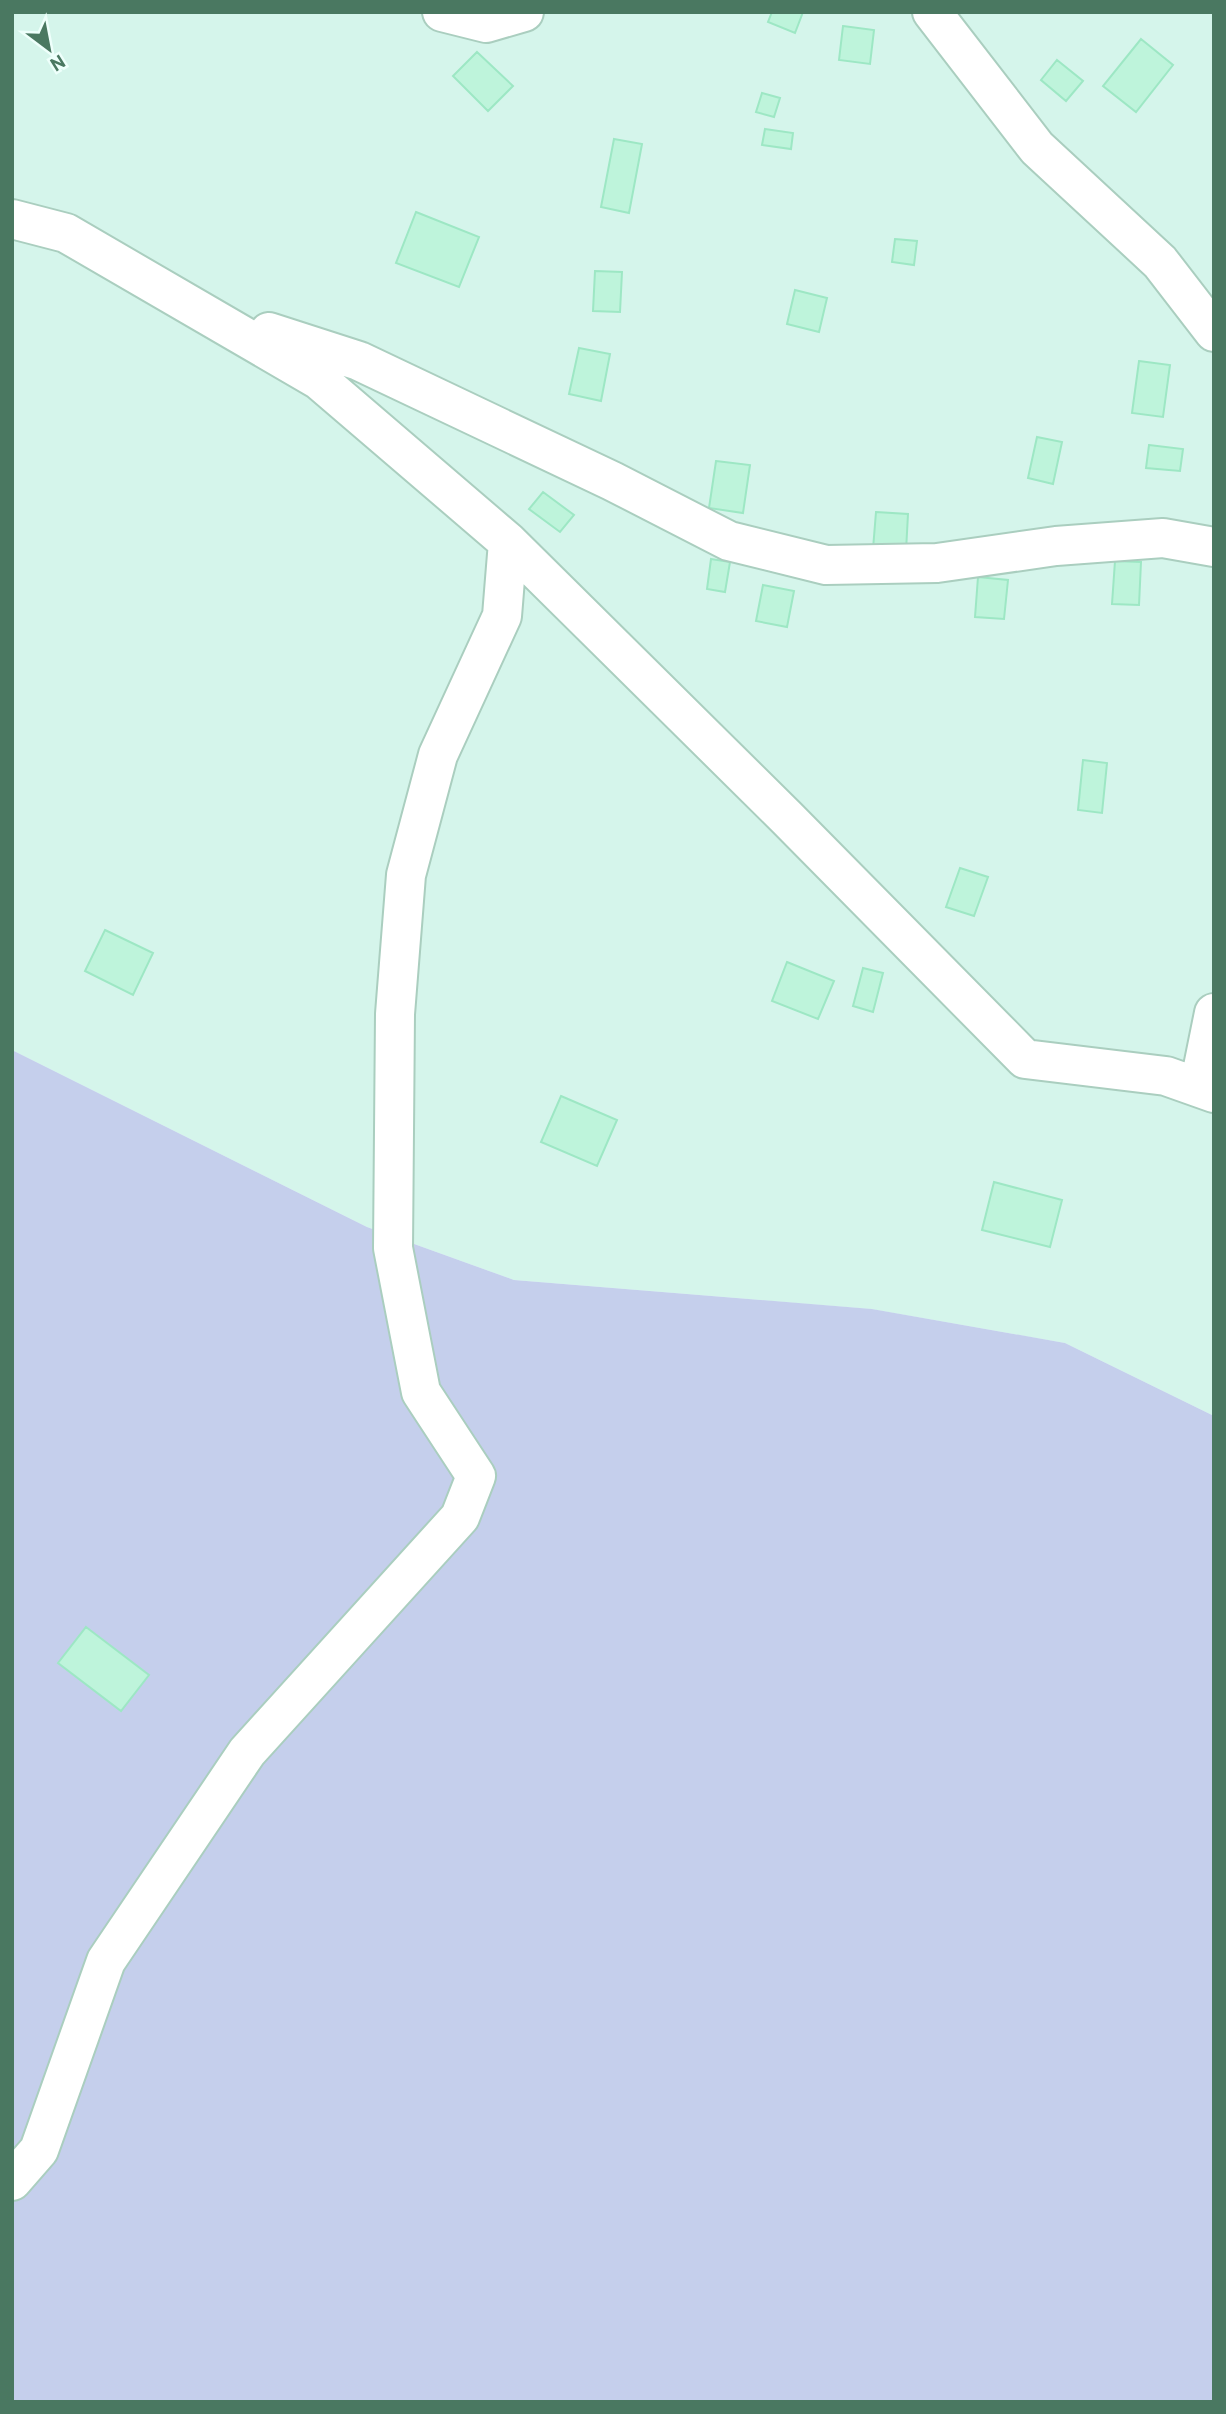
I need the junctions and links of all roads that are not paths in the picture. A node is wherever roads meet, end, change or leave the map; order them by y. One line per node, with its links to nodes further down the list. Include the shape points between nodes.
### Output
1 (442, 12): 2 (street, via 486,23)
2 (524, 12)
3 (932, 12): 6 (street, via 1037,148 1160,262)
4 (12, 219): 5 (street, via 66,233)
5 (194, 307): 7 (street, via 319,380); 8 (street, via 359,361 730,541 826,565 937,563 1056,546 1163,538)
6 (1214, 332)
7 (508, 542): 10 (street, via 1025,1059 1166,1076); 11 (street, via 502,616 438,755 406,875 395,1014 393,1248 421,1392 476,1476 460,1517 247,1752 106,1961 39,2150)
8 (1214, 547)
9 (1214, 1013): 10 (street)
10 (1206, 1090)
11 (12, 2181)

